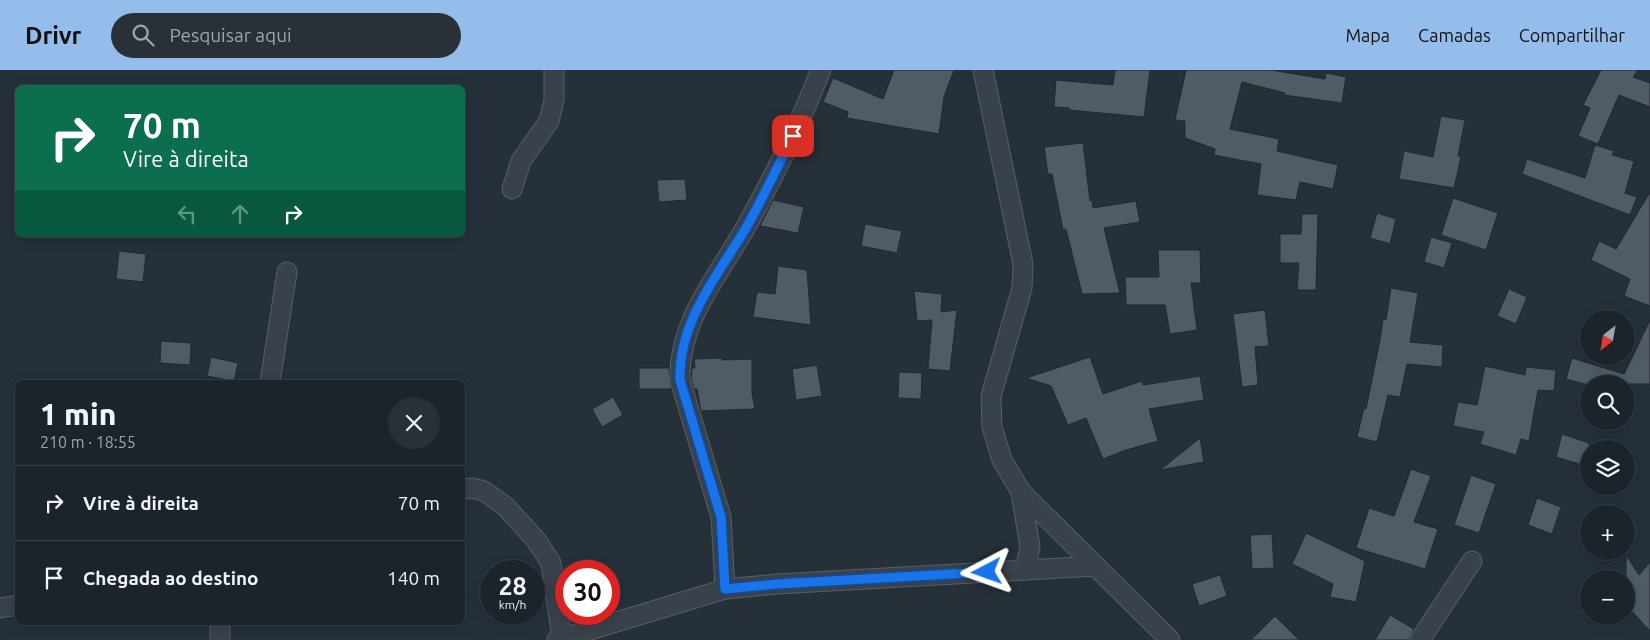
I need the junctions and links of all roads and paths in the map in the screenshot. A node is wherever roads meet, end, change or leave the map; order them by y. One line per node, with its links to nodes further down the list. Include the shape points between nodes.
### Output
1 (554, 70): 4 (street, via 554,100 549,121 521,161)
2 (821, 70): 12 (street, via 771,180 696,311 679,361 680,380 721,517)
3 (983, 70): 8 (street, via 1022,264 1022,288 992,396 992,427 1002,460)
4 (512, 189)
5 (287, 272): 6 (street)
6 (270, 380)
7 (465, 489): 16 (street, via 484,490 505,506 536,540 551,563)
8 (1021, 492): 10 (street); 11 (street, via 1030,547)
9 (1472, 561): 19 (street)
10 (1096, 566): 11 (street); 18 (street)
11 (1025, 570): 12 (street)
12 (725, 589): 16 (street)
13 (15, 606): 14 (street)
14 (0, 608)
15 (220, 625): 17 (street)
16 (560, 639)
17 (220, 640)
18 (1170, 640)
19 (1420, 640)

